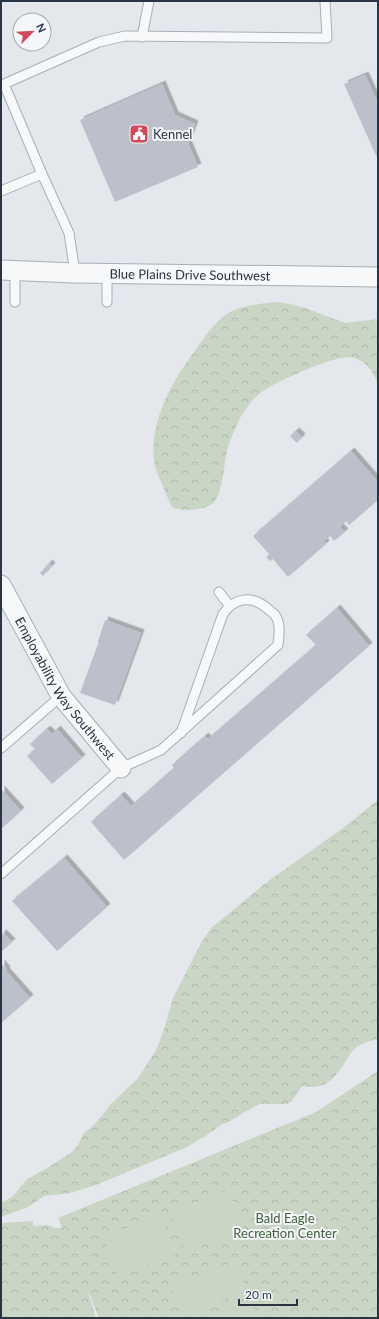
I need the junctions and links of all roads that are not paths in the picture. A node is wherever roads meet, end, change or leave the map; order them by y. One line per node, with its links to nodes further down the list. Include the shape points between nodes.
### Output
1 (149, 1): 3 (lane)
2 (325, 1): 3 (lane, via 327,38)
3 (142, 37): 4 (lane, via 125,36 99,42)
4 (2, 80): 5 (lane)
5 (42, 174): 6 (lane); 8 (lane, via 69,233)
6 (1, 191)
7 (8, 271): 8 (street, Blue Plains Drive Southwest); 11 (lane)
8 (74, 273): 9 (street, Blue Plains Drive Southwest)
9 (107, 274): 10 (street, Blue Plains Drive Southwest); 12 (lane)
10 (378, 276)
11 (15, 302)
12 (107, 302)
13 (1, 585): 16 (street, Employability Way Southwest)
14 (219, 592): 15 (lane)
15 (229, 605): 17 (lane, via 223,614); 17 (lane, via 242,600 259,602 276,615 280,630 278,645)
16 (61, 696): 18 (lane); 19 (street, Employability Way Southwest)
17 (180, 733): 19 (lane, via 161,750)
18 (1, 748)
19 (121, 768): 20 (lane)
20 (1, 874)

